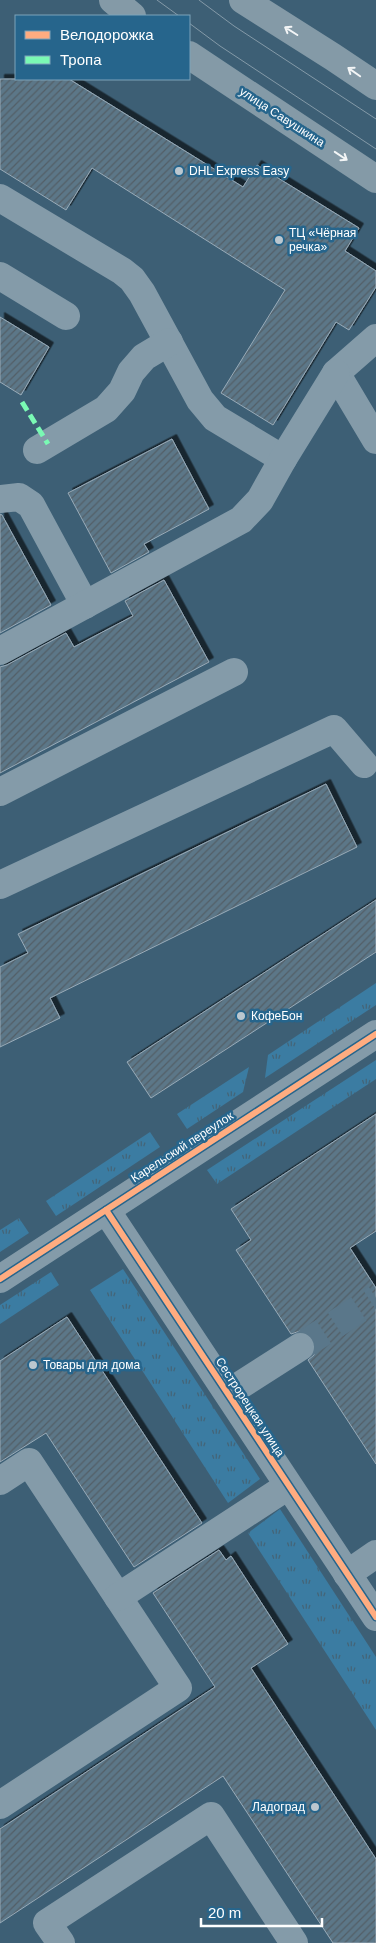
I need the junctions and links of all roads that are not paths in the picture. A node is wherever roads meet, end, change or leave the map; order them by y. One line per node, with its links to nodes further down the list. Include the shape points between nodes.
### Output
1 (112, 0): 3 (main road)
2 (242, 0): 5 (main road, one-way to 2)
3 (131, 15)
4 (190, 56): 6 (main road, улица Савушкина, one-way to 6)
5 (376, 86)
6 (376, 179)
7 (0, 198): 11 (street, via 132,279)
8 (0, 276): 9 (street)
9 (66, 316)
10 (376, 338): 12 (street)
11 (169, 342): 14 (street, via 144,357 131,372 122,392 106,408); 15 (street, via 200,400 215,418)
12 (336, 373): 13 (street); 15 (street)
13 (376, 440)
14 (37, 450)
15 (283, 459): 17 (street, via 260,500 240,520)
16 (0, 499): 17 (street, via 19,497 31,505)
17 (85, 605): 18 (street)
18 (0, 651)
19 (234, 672): 21 (street)
20 (372, 768): 22 (street, via 334,729)
21 (0, 792)
22 (0, 885)
23 (376, 1034): 24 (street, Карельский переулок)
24 (106, 1210): 25 (street, Карельский переулок); 27 (street, Сестрорецкая улица)
25 (0, 1279)
26 (300, 1347): 27 (street)
27 (228, 1393): 29 (street, Сестрорецкая улица)
28 (0, 1481): 32 (street, via 28,1462)
29 (288, 1486): 31 (street, Сестрорецкая улица); 32 (street)
30 (376, 1554): 31 (street)
31 (347, 1574): 33 (street, Сестрорецкая улица)
32 (118, 1598): 34 (street, via 178,1688)
33 (376, 1617)
34 (0, 1805)
35 (61, 1943): 36 (street, via 48,1923 210,1816)
36 (294, 1943)

